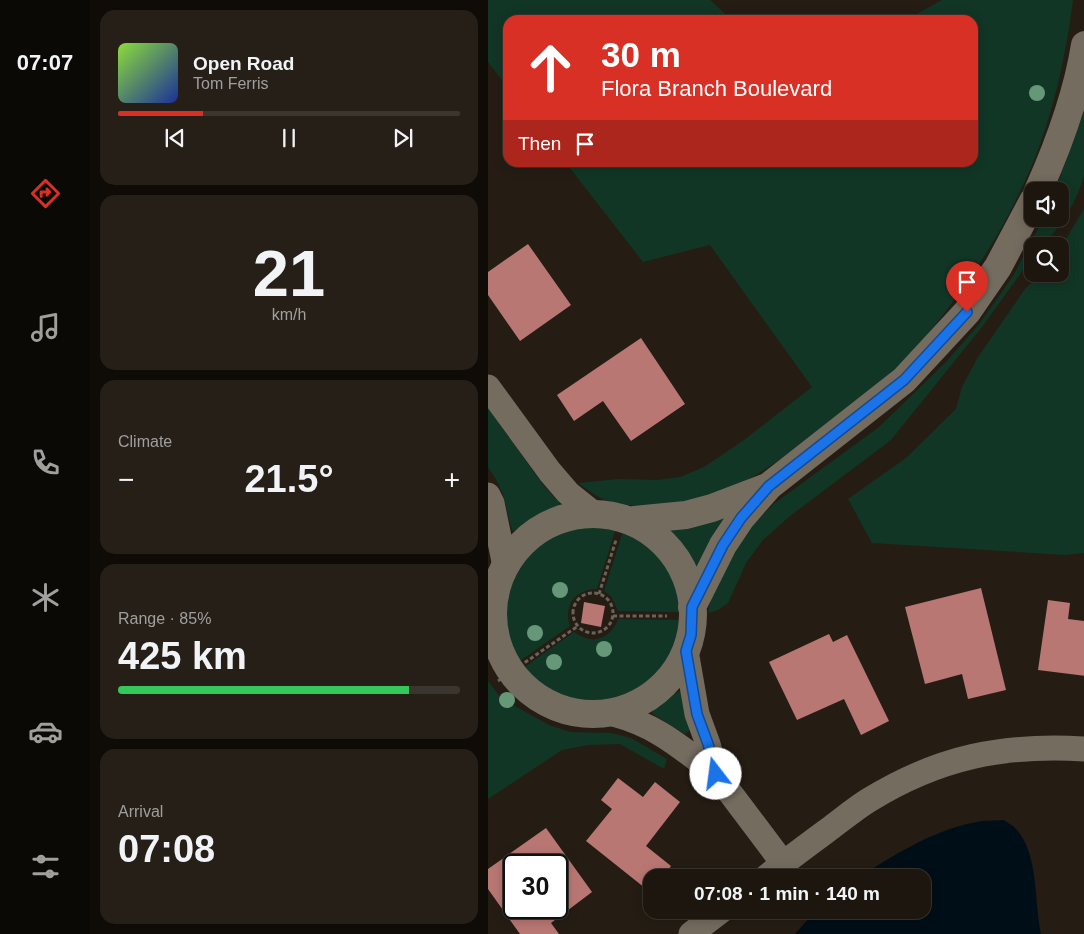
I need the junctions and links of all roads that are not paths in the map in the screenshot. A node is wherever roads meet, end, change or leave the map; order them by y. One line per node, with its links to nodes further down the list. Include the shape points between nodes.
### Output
1 (1084, 45): 2 (street, via 1074,100)
2 (1042, 182)
3 (1024, 218): 5 (street, via 998,267 967,312 935,348 904,380)
4 (488, 387): 7 (street, via 550,472 568,493)
5 (769, 486): 8 (street, via 686,515); 10 (street, via 741,518)
6 (488, 495): 9 (street)
7 (593, 512): 8 (street); 9 (street, via 571,516 533,534)
8 (629, 518): 10 (street, via 653,532 680,566 688,586)
9 (506, 566): 12 (street, via 497,586 493,616 504,676 555,708 584,715)
10 (682, 611): 11 (street, via 691,635)
11 (686, 651): 12 (street, via 675,673 658,691 637,705); 14 (street, via 697,714)
12 (613, 714): 14 (street, via 655,729)
13 (1084, 749): 16 (street, via 1046,746 995,751 948,763 906,779 868,800)
14 (716, 774): 15 (street)
15 (773, 869)
16 (775, 869)
17 (710, 919): 18 (street)
18 (691, 934)

